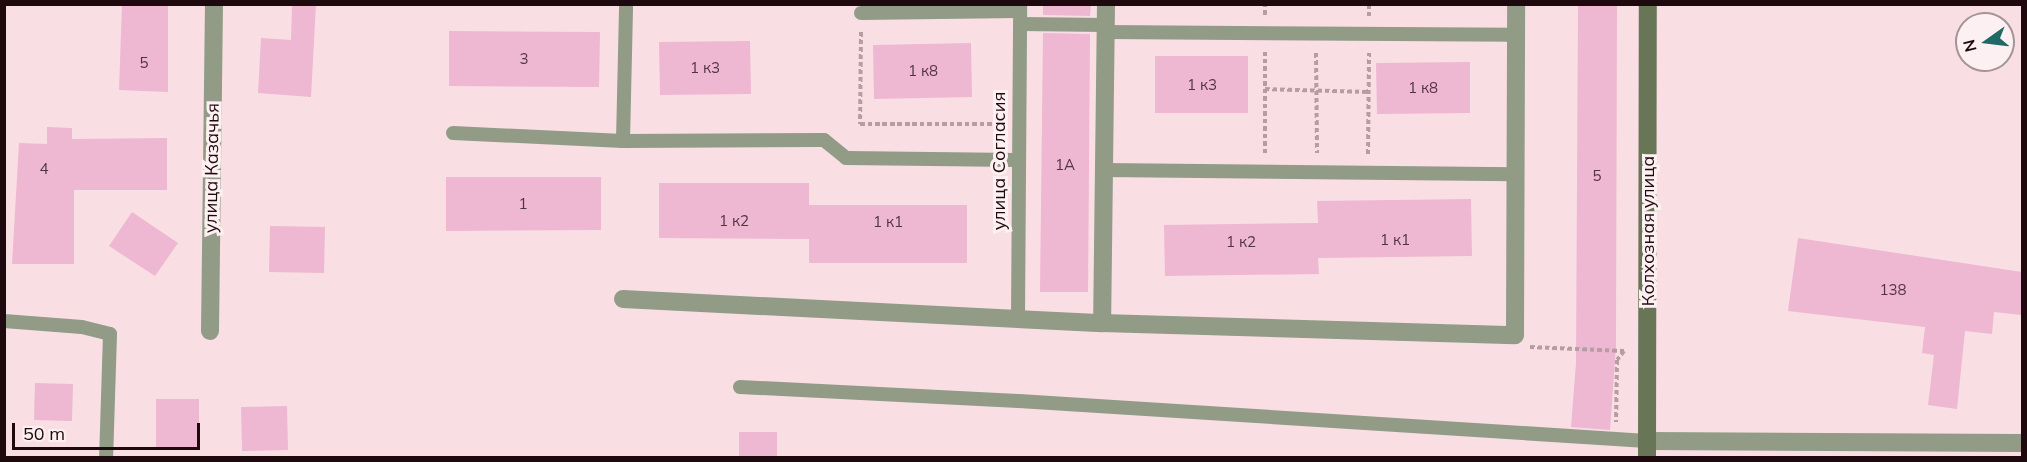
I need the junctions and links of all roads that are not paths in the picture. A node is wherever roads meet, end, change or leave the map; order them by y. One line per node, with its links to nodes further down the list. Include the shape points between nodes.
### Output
1 (214, 4): 19 (street, улица Казачья)
2 (626, 4): 11 (lane)
3 (1106, 4): 8 (street)
4 (1515, 4): 9 (street)
5 (1648, 4): 22 (street, Колхозная улица)
6 (861, 13): 7 (lane)
7 (1020, 13): 8 (lane); 12 (lane, улица Согласия)
8 (1105, 29): 9 (lane); 13 (street)
9 (1515, 35): 14 (street)
10 (453, 133): 11 (lane)
11 (623, 141): 12 (lane, via 824,140 846,158)
12 (1016, 160): 16 (lane, улица Согласия)
13 (1104, 170): 14 (lane); 18 (street)
14 (1515, 174): 18 (street, via 1515,335)
15 (623, 299): 16 (street)
16 (1018, 317): 18 (street)
17 (4, 321): 23 (lane, via 82,327 110,334)
18 (1102, 323)
19 (210, 331)
20 (740, 387): 22 (lane, via 1615,437)
21 (2022, 443): 22 (street)
22 (1647, 449)
23 (106, 458)

